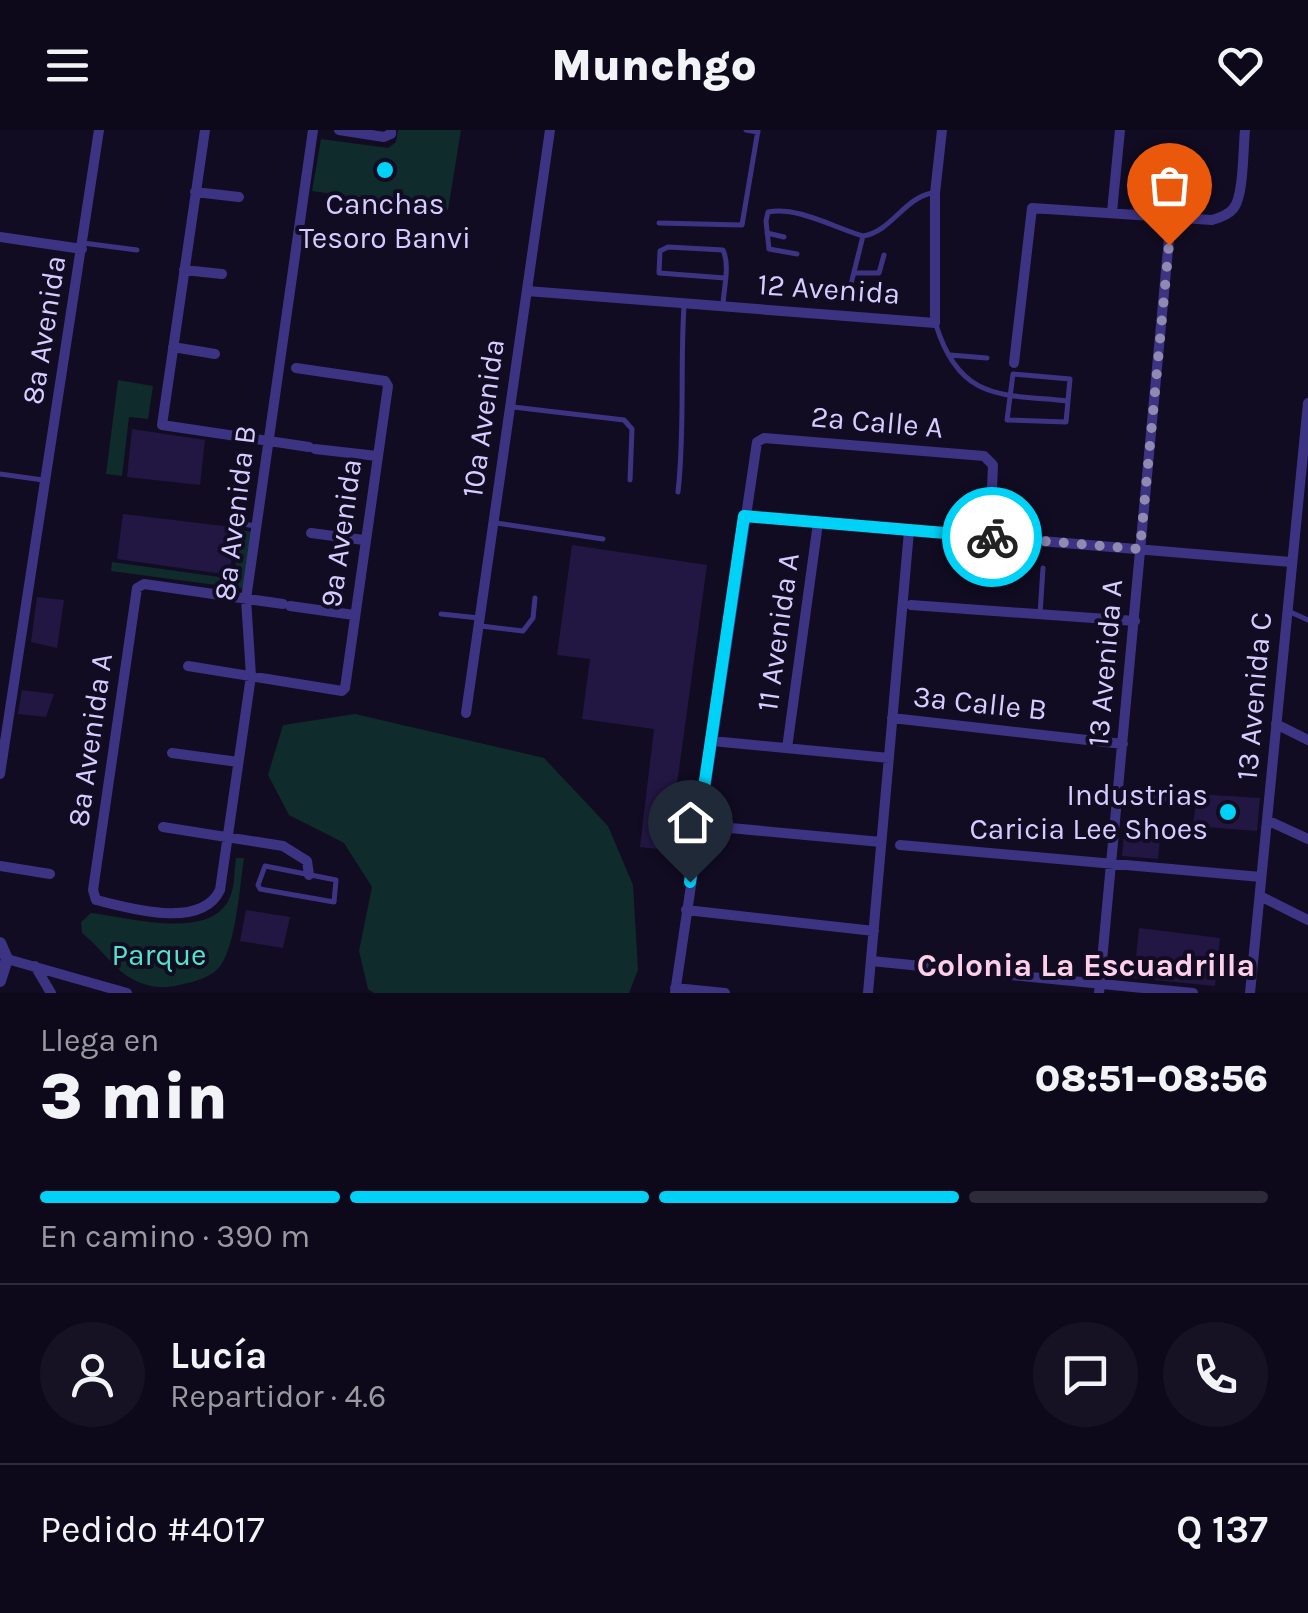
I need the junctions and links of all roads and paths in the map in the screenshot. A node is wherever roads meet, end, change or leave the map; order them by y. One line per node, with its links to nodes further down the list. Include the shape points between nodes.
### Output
1 (98, 130): 22 (street, 8a Avenida)
2 (204, 130): 12 (street)
3 (314, 130): 31 (street, 8a Avenida B)
4 (339, 130): 11 (street, via 384,137)
5 (550, 130): 33 (street, 10a Avenida)
6 (746, 130): 10 (lane)
7 (942, 130): 13 (street, 12 Avenida)
8 (1120, 130): 15 (street)
9 (1244, 130): 16 (street, via 1233,210 1212,220)
10 (758, 131): 17 (lane, via 742,225)
11 (391, 132)
12 (196, 192): 14 (street); 26 (street)
13 (935, 192): 19 (lane); 36 (street, 12 Avenida)
14 (239, 197)
15 (1112, 212): 16 (street); 41 (street, via 1032,208)
16 (1171, 217): 66 (street, 13 Avenida A)
17 (659, 223)
18 (766, 234): 19 (lane, via 767,214 775,210); 21 (lane); 24 (lane, via 771,252)
19 (863, 236): 27 (lane)
20 (0, 237): 22 (street)
21 (784, 237)
22 (82, 246): 23 (lane); 51 (street, 8a Avenida)
23 (136, 250)
24 (797, 254)
25 (884, 255): 27 (lane, via 879,274)
26 (184, 270): 28 (street); 37 (street)
27 (854, 273): 30 (lane)
28 (222, 274)
29 (725, 278): 29 (lane, via 722,250 660,251 659,273); 35 (lane)
30 (850, 288)
31 (290, 289): 32 (lane); 48 (street, 8a Avenida B)
32 (303, 291)
33 (527, 291): 34 (street, 12 Avenida); 46 (street, 10a Avenida)
34 (684, 303): 35 (street, 12 Avenida); 54 (lane)
35 (723, 306): 36 (street, 12 Avenida)
36 (936, 322): 39 (lane)
37 (173, 347): 38 (street); 48 (street, via 162,426)
38 (216, 354)
39 (950, 355): 40 (lane); 43 (lane, via 978,389)
40 (987, 358)
41 (1014, 363)
42 (296, 368): 49 (street, 9a Avenida, via 385,381)
43 (1009, 395): 44 (lane); 44 (lane, via 1013,374 1068,378); 44 (lane, via 1008,420 1063,424)
44 (1068, 401)
45 (1308, 403): 47 (street, 13 Avenida C)
46 (510, 407): 52 (lane, via 624,420 632,428); 57 (street, 10a Avenida)
47 (1307, 422): 53 (street, 13 Avenida C)
48 (268, 441): 49 (street); 60 (street, 8a Avenida B)
49 (377, 456): 65 (street, 9a Avenida)
50 (0, 474): 51 (lane)
51 (46, 480): 91 (street, 8a Avenida)
52 (630, 480)
53 (1304, 490): 55 (street, 13 Avenida C)
54 (678, 492)
55 (1303, 507): 67 (street, 13 Avenida C)
56 (744, 516): 59 (street); 63 (street, 2a Calle A, via 759,440 984,456 993,464); 84 (street)
57 (493, 522): 64 (lane); 78 (street, 10a Avenida)
58 (236, 523): 60 (lane)
59 (818, 523): 61 (street); 87 (street, 11 Avenida A)
60 (256, 526): 69 (street, 8a Avenida B)
61 (909, 532): 63 (street); 82 (street)
62 (311, 533): 65 (street)
63 (990, 536): 66 (street)
64 (603, 539)
65 (364, 540): 75 (street, 9a Avenida)
66 (1140, 549): 67 (street); 77 (street, 13 Avenida A)
67 (1292, 562): 72 (street, 13 Avenida C)
68 (1043, 568): 74 (lane)
69 (246, 598): 75 (street); 80 (street, 8a Avenida B); 107 (street, 8a Avenida A, via 140,585 93,890 97,900 172,913)
70 (535, 598): 78 (lane, via 534,618 523,631)
71 (911, 605): 74 (street)
72 (1287, 610): 76 (lane); 83 (street, 13 Avenida C)
73 (442, 614): 78 (lane)
74 (1040, 614): 77 (street)
75 (354, 615): 80 (street, 9a Avenida, via 342,691)
76 (1308, 620)
77 (1135, 621): 86 (street, 13 Avenida A)
78 (479, 622): 81 (street, 10a Avenida)
79 (188, 666): 80 (street)
80 (251, 676): 90 (street, 8a Avenida B)
81 (466, 713)
82 (892, 718): 86 (street, 3a Calle B); 89 (street)
83 (1276, 724): 85 (street); 94 (street, 13 Avenida C)
84 (712, 740): 87 (street); 95 (street)
85 (1308, 740)
86 (1123, 744): 92 (street, 13 Avenida A)
87 (787, 748): 89 (street)
88 (172, 753): 90 (street)
89 (889, 758): 99 (street)
90 (238, 762): 97 (street, 8a Avenida B)
91 (0, 774)
92 (1118, 795): 93 (lane); 101 (street, 13 Avenida A)
93 (1175, 800)
94 (1267, 820): 98 (street); 105 (street, 13 Avenida C)
95 (698, 825): 99 (street); 108 (street)
96 (163, 827): 97 (street)
97 (228, 836): 104 (street, via 290,849 306,861); 107 (street, 8a Avenida B)
98 (1308, 839)
99 (882, 842): 110 (street)
100 (900, 845): 101 (street)
101 (1112, 864): 105 (street); 116 (street, 13 Avenida A)
102 (0, 866): 103 (street)
103 (50, 874)
104 (309, 875): 104 (lane, via 264,866 258,886 333,903 337,881)
105 (1262, 877): 106 (street, 13 Avenida C)
106 (1260, 896): 109 (street); 123 (street, 13 Avenida C)
107 (214, 901)
108 (686, 910): 110 (street); 117 (street)
109 (1308, 920)
110 (874, 930): 113 (street)
111 (0, 942): 112 (street)
112 (7, 960): 114 (street); 115 (street)
113 (871, 961): 116 (street); 121 (street)
114 (35, 966): 118 (street); 119 (street)
115 (0, 981)
116 (1099, 988): 122 (street)
117 (675, 990): 120 (street)
118 (52, 993)
119 (127, 993)
120 (725, 993)
121 (868, 993)
122 (1194, 993)
123 (1250, 993)

